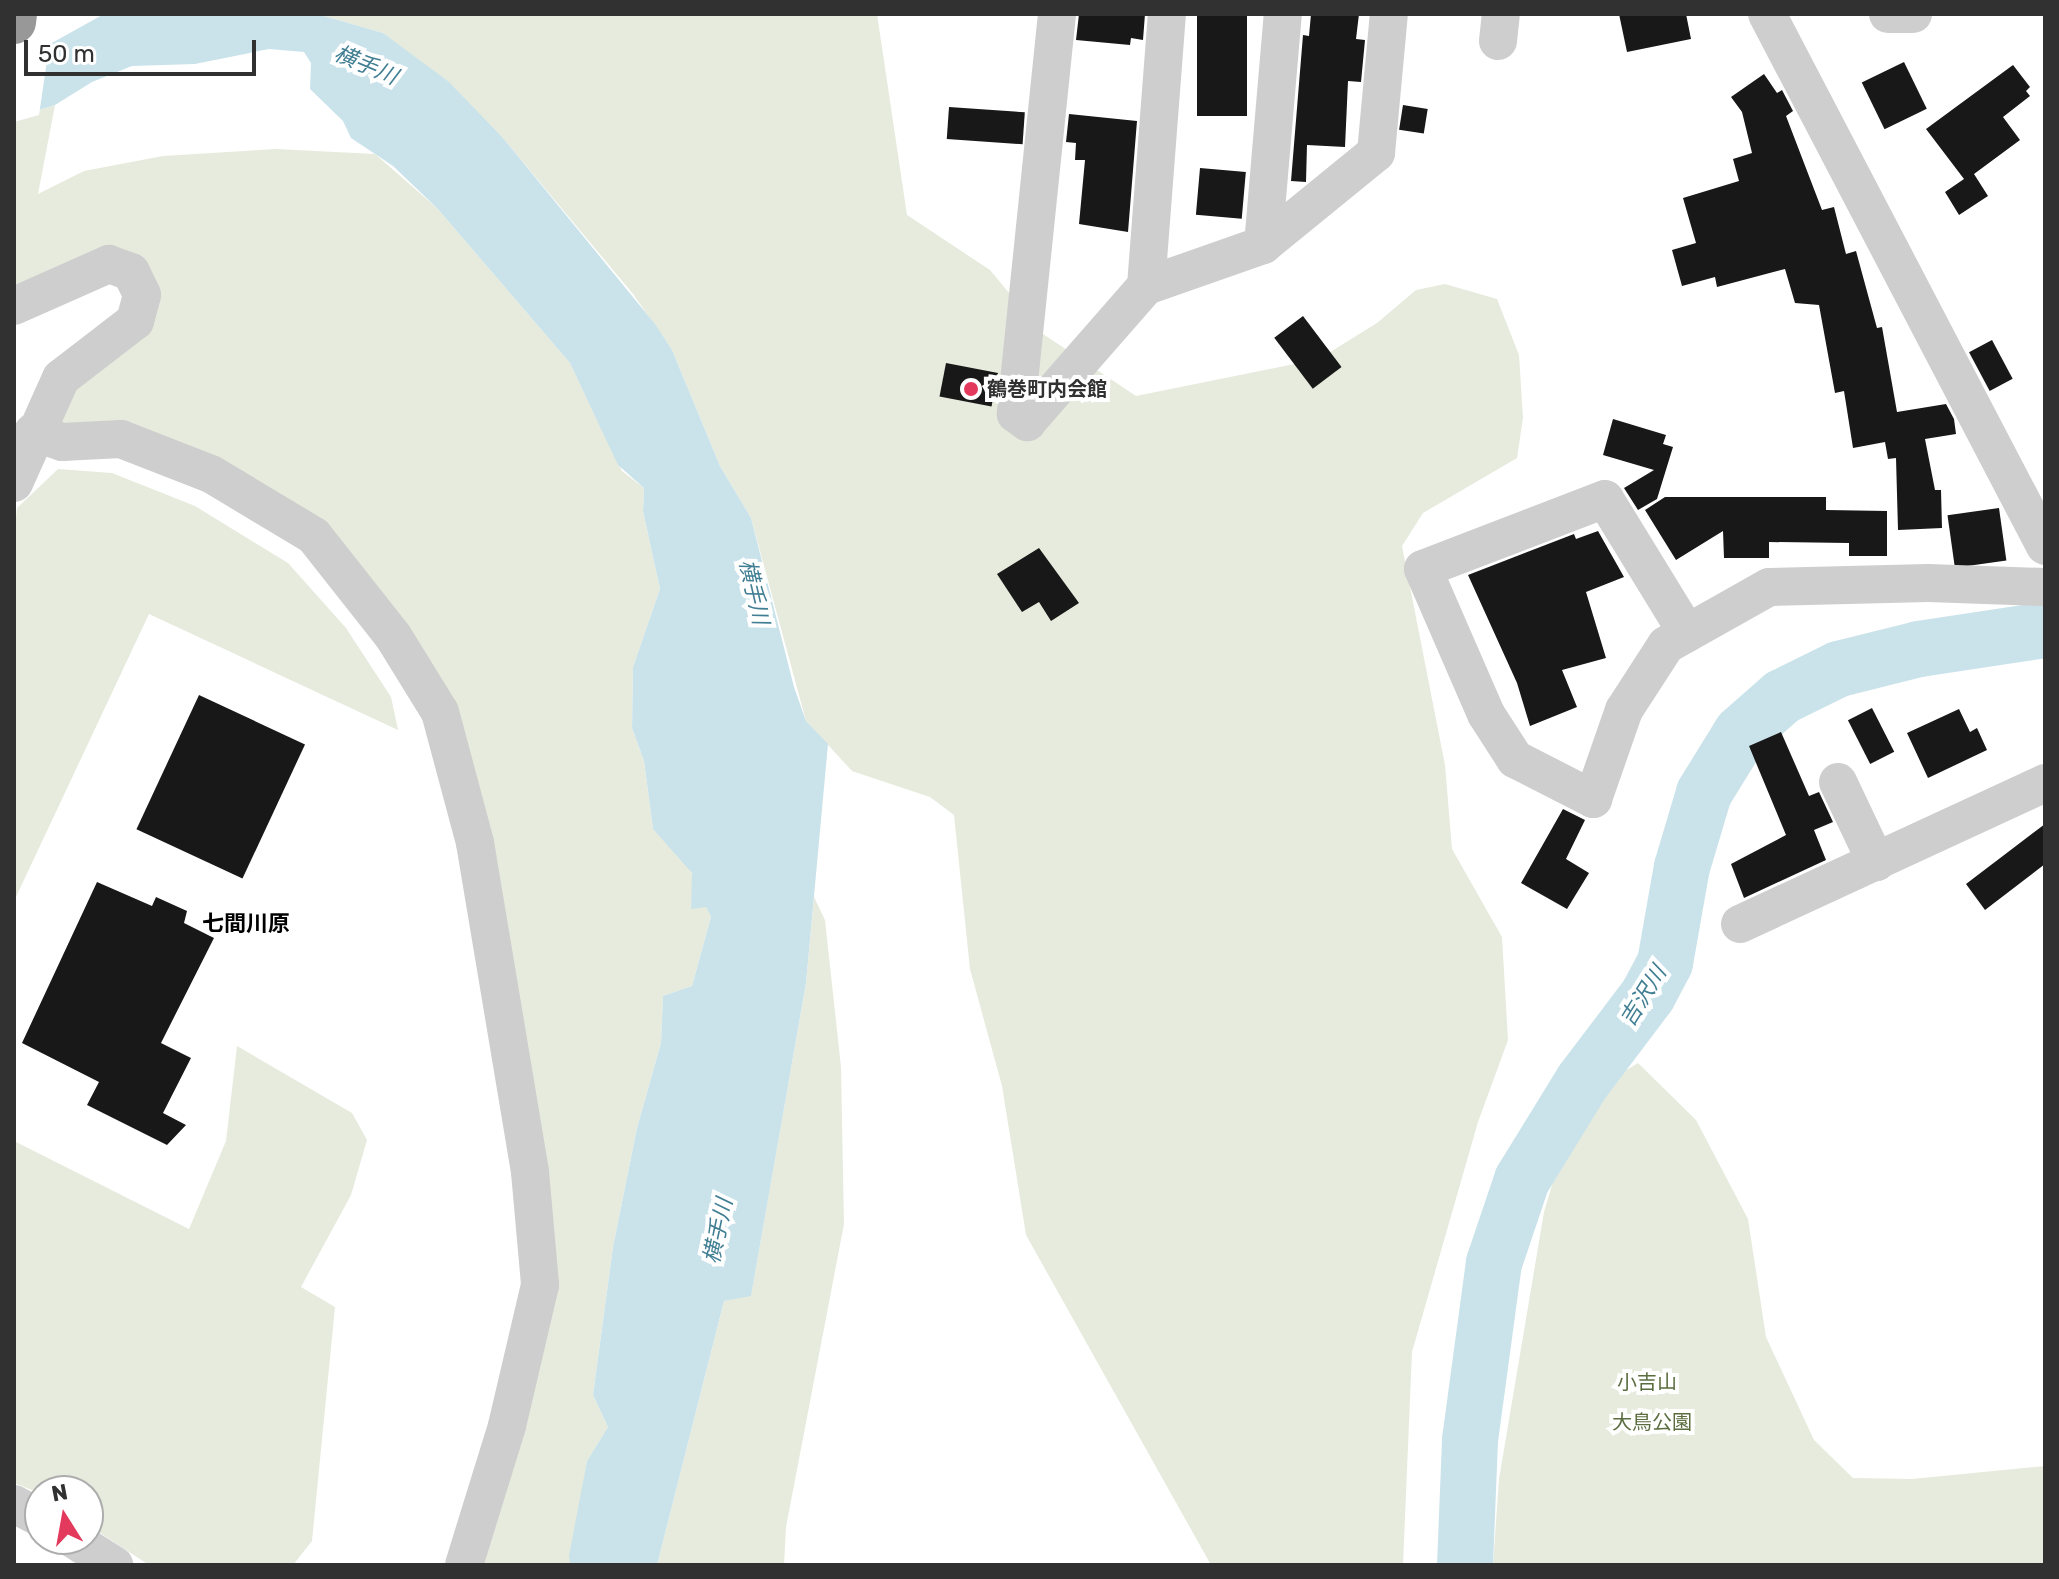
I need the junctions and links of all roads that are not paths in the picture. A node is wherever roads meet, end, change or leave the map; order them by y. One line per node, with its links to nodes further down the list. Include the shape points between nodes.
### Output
1 (15, 14): 9 (highway)
2 (1057, 14): 11 (street, via 1016,414 1027,422)
3 (1167, 14): 11 (street)
4 (1283, 14): 10 (street)
5 (1389, 14): 10 (street, via 1376,153)
6 (1888, 14): 7 (street)
7 (1913, 14)
8 (1778, 15): 15 (street)
9 (14, 22)
10 (1263, 245): 11 (street)
11 (1146, 286)
12 (14, 306): 13 (street, via 109,264 131,272 142,295 135,321 61,378)
13 (33, 432): 14 (street); 22 (street, via 62,442 121,439 211,474 314,536 393,636 440,712 475,843 530,1172 540,1285 507,1426)
14 (14, 483)
15 (2045, 546)
16 (2045, 587): 17 (street, via 1769,587)
17 (1687, 633): 17 (street, via 1666,645 1624,710 1593,799 1515,759 1486,714 1423,569 1605,499)
18 (1838, 782): 20 (street)
19 (2045, 783): 20 (street)
20 (1876, 862): 21 (street)
21 (1740, 924)
22 (464, 1565)

